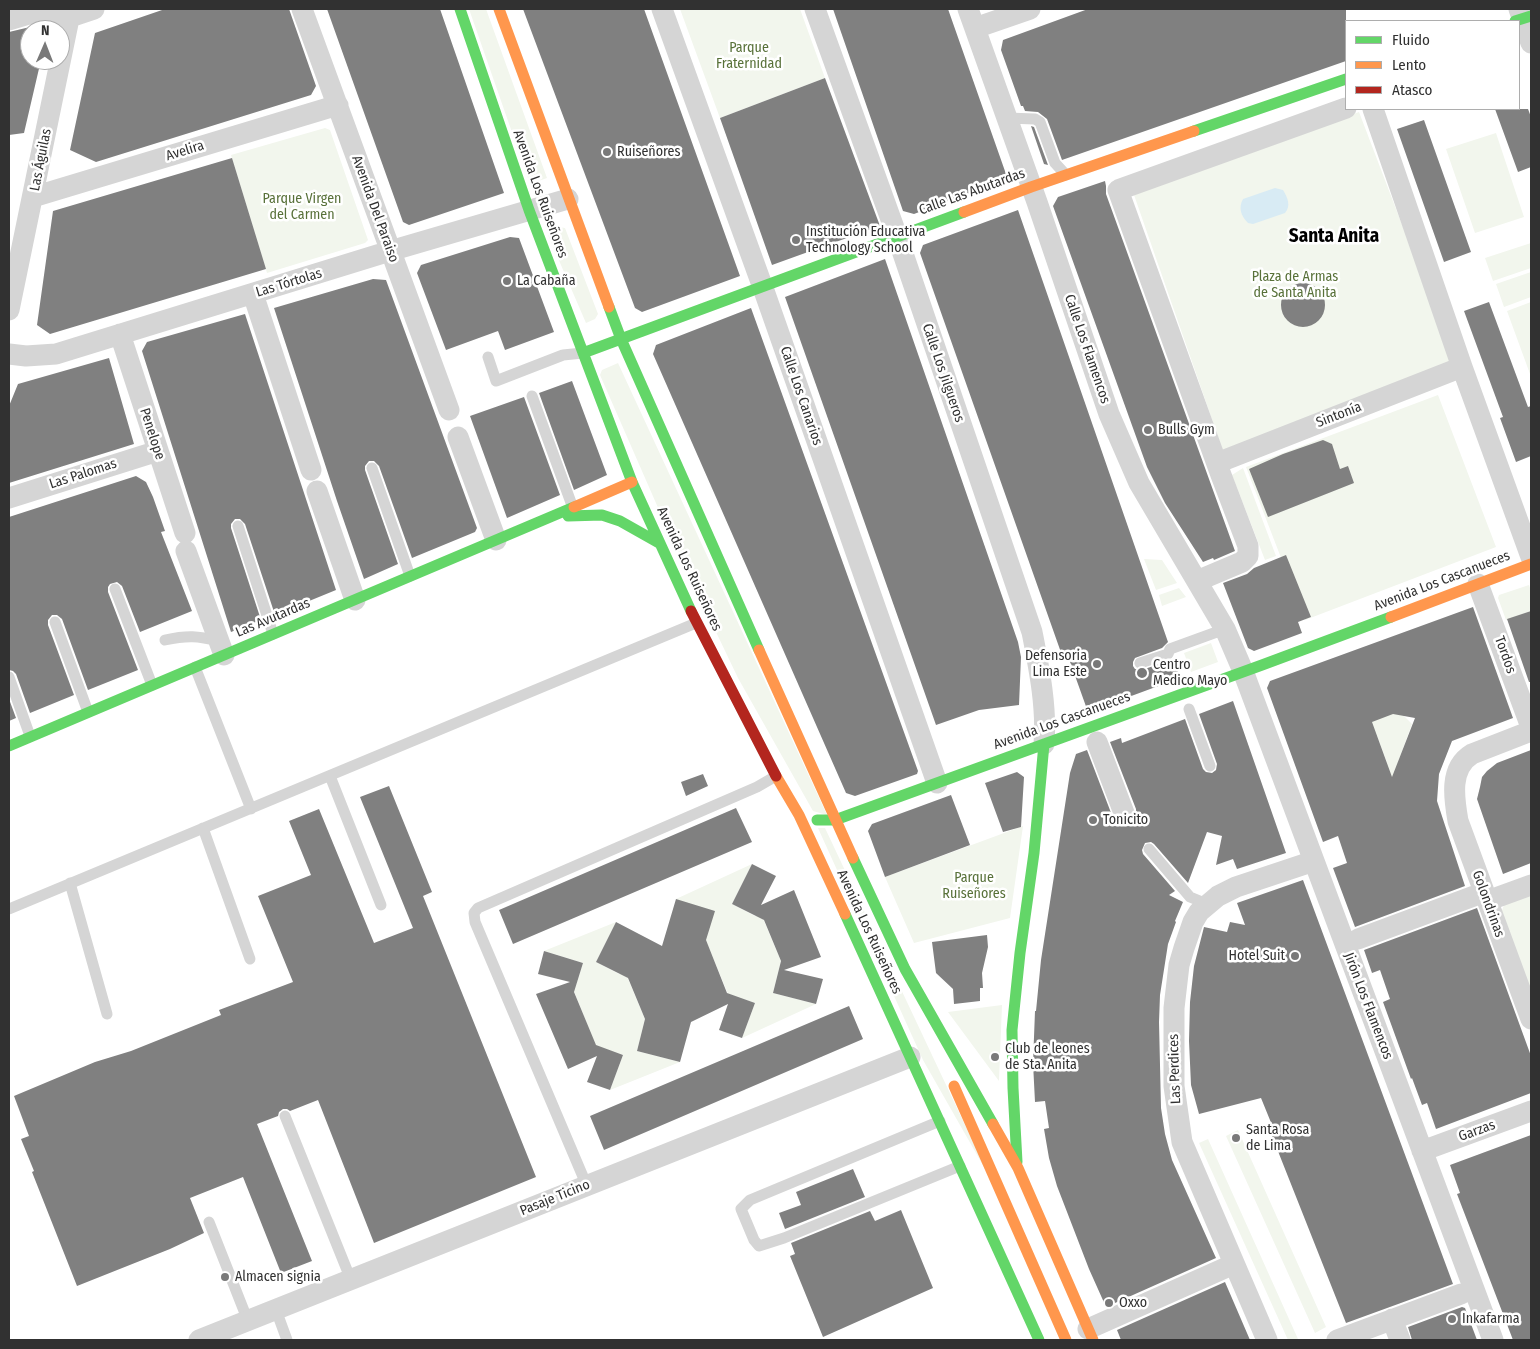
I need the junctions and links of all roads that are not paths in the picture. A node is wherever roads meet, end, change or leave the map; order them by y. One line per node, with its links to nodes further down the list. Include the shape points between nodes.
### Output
1 (94, 9): 8 (street)
2 (302, 9): 14 (street, Avenida Del Paraiso)
3 (460, 9): 22 (main road, Avenida Los Ruiseñores)
4 (499, 9): 21 (main road, Avenida Los Ruiseñores)
5 (662, 9): 25 (street, Calle Los Canarios)
6 (815, 9): 23 (street, Calle Los Jilgueros)
7 (1030, 9): 10 (street)
8 (70, 13): 11 (street, via 29,14); 20 (street, Las Águilas)
9 (1522, 16): 12 (street)
10 (972, 18): 17 (street, Calle Los Flamencos)
11 (9, 20)
12 (1531, 43)
13 (1345, 79): 18 (main road, Calle Las Abutardas)
14 (338, 106): 20 (street, Avelira); 24 (street, Avenida Del Paraiso)
15 (1345, 108): 38 (street, via 1118,190)
16 (1373, 110): 33 (street)
17 (1007, 118): 18 (lane, via 1040,122 1056,163); 19 (street, Calle Los Flamencos)
18 (1066, 175): 19 (main road, Calle Las Abutardas)
19 (1031, 187): 23 (main road, Calle Las Abutardas); 52 (street, Calle Los Flamencos, via 1109,414 1139,483)
20 (33, 197): 27 (street, Las Águilas)
21 (568, 199): 22 (street, Las Tórtolas); 29 (main road, Avenida Los Ruiseñores)
22 (529, 210): 24 (street, Las Tórtolas); 30 (main road, Avenida Los Ruiseñores)
23 (897, 236): 25 (main road, Calle Las Abutardas); 73 (street, Calle Los Jilgueros, via 1032,632 1041,690)
24 (390, 251): 26 (street, Las Tórtolas); 35 (street, Avenida Del Paraiso)
25 (762, 285): 29 (main road, Calle Las Abutardas); 78 (street, Calle Los Canarios)
26 (253, 294): 28 (street, Las Tórtolas); 40 (street)
27 (9, 310)
28 (120, 334): 31 (street, Las Tórtolas, via 56,354); 37 (street, Penelope)
29 (621, 339): 30 (main road, Calle Las Abutardas); 82 (main road, Avenida Los Ruiseñores)
30 (583, 353): 32 (lane, via 562,355 496,381); 41 (main road, Avenida Los Ruiseñores)
31 (9, 354)
32 (488, 357)
33 (1462, 368): 38 (street, Sintonía); 49 (street)
34 (532, 396): 44 (lane)
35 (448, 410)
36 (458, 437): 47 (street)
37 (158, 451): 43 (street, Las Palomas); 61 (street, Penelope)
38 (1217, 463): 52 (street, via 1248,546 1248,556 1242,562)
39 (372, 468): 51 (lane)
40 (311, 470)
41 (632, 482): 44 (main road, Las Avutardas); 48 (main road, Avenida Los Ruiseñores)
42 (318, 491): 55 (street)
43 (9, 498)
44 (573, 508): 45 (main road, Las Avutardas)
45 (549, 518): 47 (main road, Las Avutardas); 48 (main road, Las Avutardas, via 602,515 620,521)
46 (238, 526): 59 (lane)
47 (496, 540): 51 (main road, Las Avutardas)
48 (659, 543): 57 (main road, Avenida Los Ruiseñores)
49 (1531, 557)
50 (1531, 564): 53 (main road, Avenida Los Cascanueces)
51 (410, 576): 55 (main road, Las Avutardas)
52 (1197, 581): 58 (street, Calle Los Flamencos)
53 (1478, 584): 64 (main road, Avenida Los Cascanueces); 69 (street, Tordos)
54 (115, 589): 66 (lane)
55 (355, 600): 59 (main road, Las Avutardas)
56 (55, 622): 68 (lane)
57 (696, 623): 76 (lane); 77 (main road, Avenida Los Ruiseñores)
58 (1225, 629): 62 (lane); 64 (street, Calle Los Flamencos)
59 (272, 634): 61 (main road, Las Avutardas)
60 (165, 640): 61 (lane, via 203,637)
61 (222, 648): 63 (main road, Las Avutardas)
62 (1140, 663)
63 (195, 667): 66 (main road, Las Avutardas); 79 (lane)
64 (1243, 671): 73 (main road, Avenida Los Cascanueces); 85 (street, Jirón Los Flamencos)
65 (9, 677): 71 (lane)
66 (152, 685): 68 (main road, Las Avutardas)
67 (1189, 709): 75 (lane)
68 (88, 712): 71 (main road, Las Avutardas)
69 (1531, 727)
70 (1531, 731): 88 (street, Golondrinas, via 1472,754 1460,767 1454,788 1458,821)
71 (30, 736): 74 (main road, Las Avutardas)
72 (1097, 742): 80 (street)
73 (1044, 744): 78 (main road, Avenida Los Cascanueces); 105 (main road, via 1012,1030)
74 (9, 746)
75 (1210, 766)
76 (330, 776): 79 (lane); 90 (lane)
77 (776, 776): 81 (main road, Avenida Los Ruiseñores); 107 (lane, via 478,908 474,913 475,922 584,1179)
78 (937, 783): 82 (main road, Avenida Los Cascanueces)
79 (251, 809): 83 (lane)
80 (1124, 812)
81 (799, 815): 82 (main road, Avenida Los Cascanueces, via 820,821); 98 (main road, Avenida Los Ruiseñores)
82 (835, 820): 94 (main road, Avenida Los Ruiseñores)
83 (203, 828): 86 (lane); 93 (lane)
84 (1149, 850): 89 (lane, via 1190,897)
85 (1314, 861): 89 (street, Las Perdices, via 1236,888); 103 (street, Jirón Los Flamencos)
86 (70, 883): 91 (lane); 95 (lane)
87 (1531, 885): 88 (street)
88 (1480, 899): 92 (street); 96 (street, Golondrinas)
89 (1207, 904): 111 (street, Las Perdices, via 1193,922 1179,964 1174,1008 1174,1086 1182,1142)
90 (381, 905)
91 (9, 909)
92 (1358, 939)
93 (250, 958)
94 (906, 969): 97 (main road, Avenida Los Ruiseñores); 105 (main road, Avenida Los Ruiseñores)
95 (106, 1014)
96 (1531, 1019)
97 (936, 1045)
98 (910, 1057): 102 (main road, Avenida Los Ruiseñores); 107 (street, Pasaje Ticino)
99 (948, 1072): 110 (main road)
100 (1531, 1111): 103 (street, Garzas)
101 (285, 1116): 112 (lane)
102 (940, 1121): 104 (main road, Avenida Los Ruiseñores); 104 (lane, via 750,1200 741,1209 754,1240 759,1246 784,1238); 106 (main road, Avenida Los Ruiseñores)
103 (1422, 1151): 125 (street, Jirón Los Flamencos)
104 (960, 1166): 120 (main road, Avenida Los Ruiseñores)
105 (1018, 1168): 117 (main road, Avenida Los Ruiseñores)
106 (977, 1179)
107 (589, 1184): 112 (street, Pasaje Ticino)
108 (994, 1204): 110 (main road)
109 (208, 1222): 116 (lane)
110 (1031, 1261): 121 (main road)
111 (1234, 1264): 117 (street); 122 (street, Las Perdices)
112 (351, 1280): 114 (street, Pasaje Ticino)
113 (1461, 1294): 115 (street)
114 (276, 1310): 116 (street, Pasaje Ticino); 119 (lane)
115 (1392, 1319): 123 (street); 124 (street)
116 (248, 1321): 118 (street, Pasaje Ticino)
117 (1091, 1335)
118 (199, 1340)
119 (287, 1340)
120 (1037, 1340)
121 (1066, 1340)
122 (1267, 1340)
123 (1338, 1340)
124 (1400, 1340)
125 (1493, 1340)

